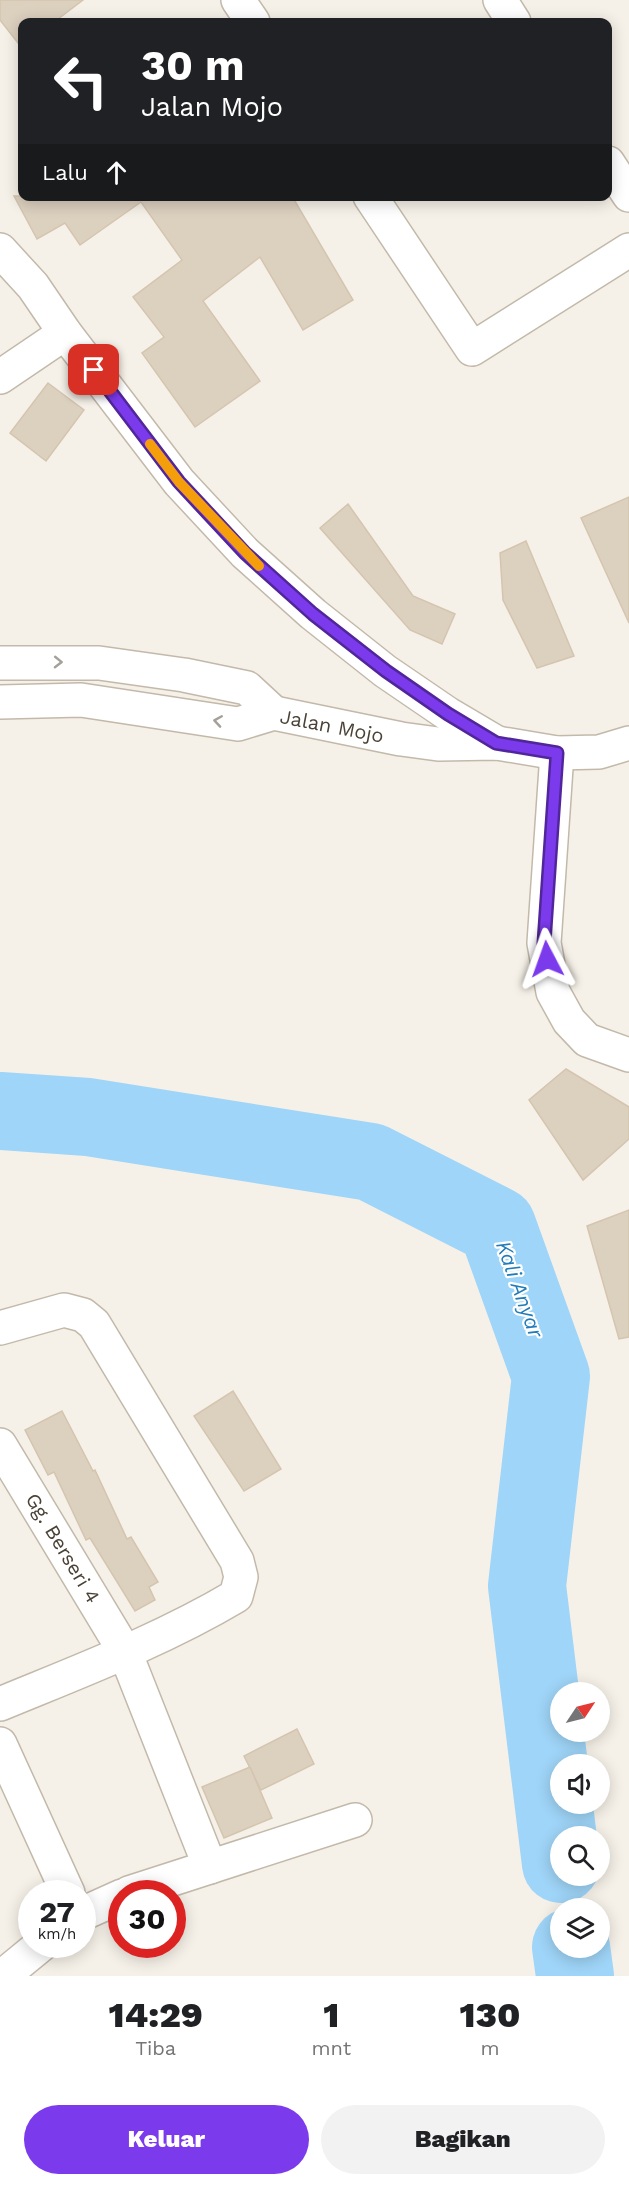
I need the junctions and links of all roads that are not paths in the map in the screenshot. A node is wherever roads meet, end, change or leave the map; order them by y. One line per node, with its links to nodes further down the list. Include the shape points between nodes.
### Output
1 (238, 0): 3 (street)
2 (500, 0): 4 (street)
3 (251, 18)
4 (511, 18)
5 (612, 169): 6 (street)
6 (629, 195)
7 (373, 201): 9 (street, via 472,348)
8 (0, 250): 10 (street, via 33,286)
9 (629, 250)
10 (65, 333): 11 (street); 15 (street, via 179,482 245,553 313,614 386,671)
11 (0, 377)
12 (0, 663): 14 (street, one-way to 14, via 99,663 184,675 247,688)
13 (0, 702): 14 (street, Jalan Mojo, one-way to 13, via 238,724 81,700)
14 (274, 713): 15 (street, Jalan Mojo, via 401,739 438,744)
15 (496, 743): 17 (street, Jalan Mojo)
16 (629, 743): 17 (street, Jalan Mojo, via 599,752)
17 (557, 753): 18 (street, via 544,943 553,992 569,1021 587,1040)
18 (629, 1056)
19 (0, 1328): 21 (street, via 64,1310 82,1315 94,1324 237,1561 241,1578 236,1596)
20 (0, 1445): 21 (street, Gg. Berseri 4)
21 (125, 1652): 22 (street); 25 (street, Gg. Berseri 4)
22 (0, 1704)
23 (0, 1744): 26 (street)
24 (355, 1820): 25 (street)
25 (210, 1868): 27 (street)
26 (62, 1880)
27 (171, 1880)
28 (25, 1958): 29 (street)
29 (3, 1976)

